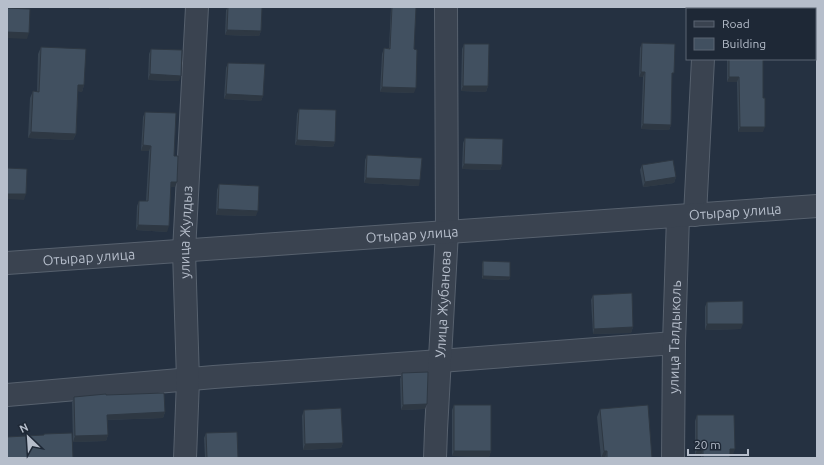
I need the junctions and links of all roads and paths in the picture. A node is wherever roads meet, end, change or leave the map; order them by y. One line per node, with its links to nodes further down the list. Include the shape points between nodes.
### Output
1 (197, 7): 7 (street, улица Жулдыз)
2 (446, 7): 6 (street, Улица Жубанова)
3 (703, 60): 5 (street, улица Талдыколь)
4 (817, 206): 5 (street, Отырар улица)
5 (686, 215): 6 (street, Отырар улица); 9 (street, улица Талдыколь)
6 (447, 232): 7 (street, Отырар улица); 10 (street, Улица Жубанова)
7 (184, 251): 8 (street, Отырар улица); 11 (street, улица Жулдыз)
8 (7, 263)
9 (674, 342): 10 (street); 15 (street, улица Талдыколь)
10 (440, 361): 11 (street); 14 (street, Улица Жубанова)
11 (188, 380): 12 (street); 13 (street, улица Жулдыз)
12 (7, 395)
13 (185, 458)
14 (435, 458)
15 (673, 458)

